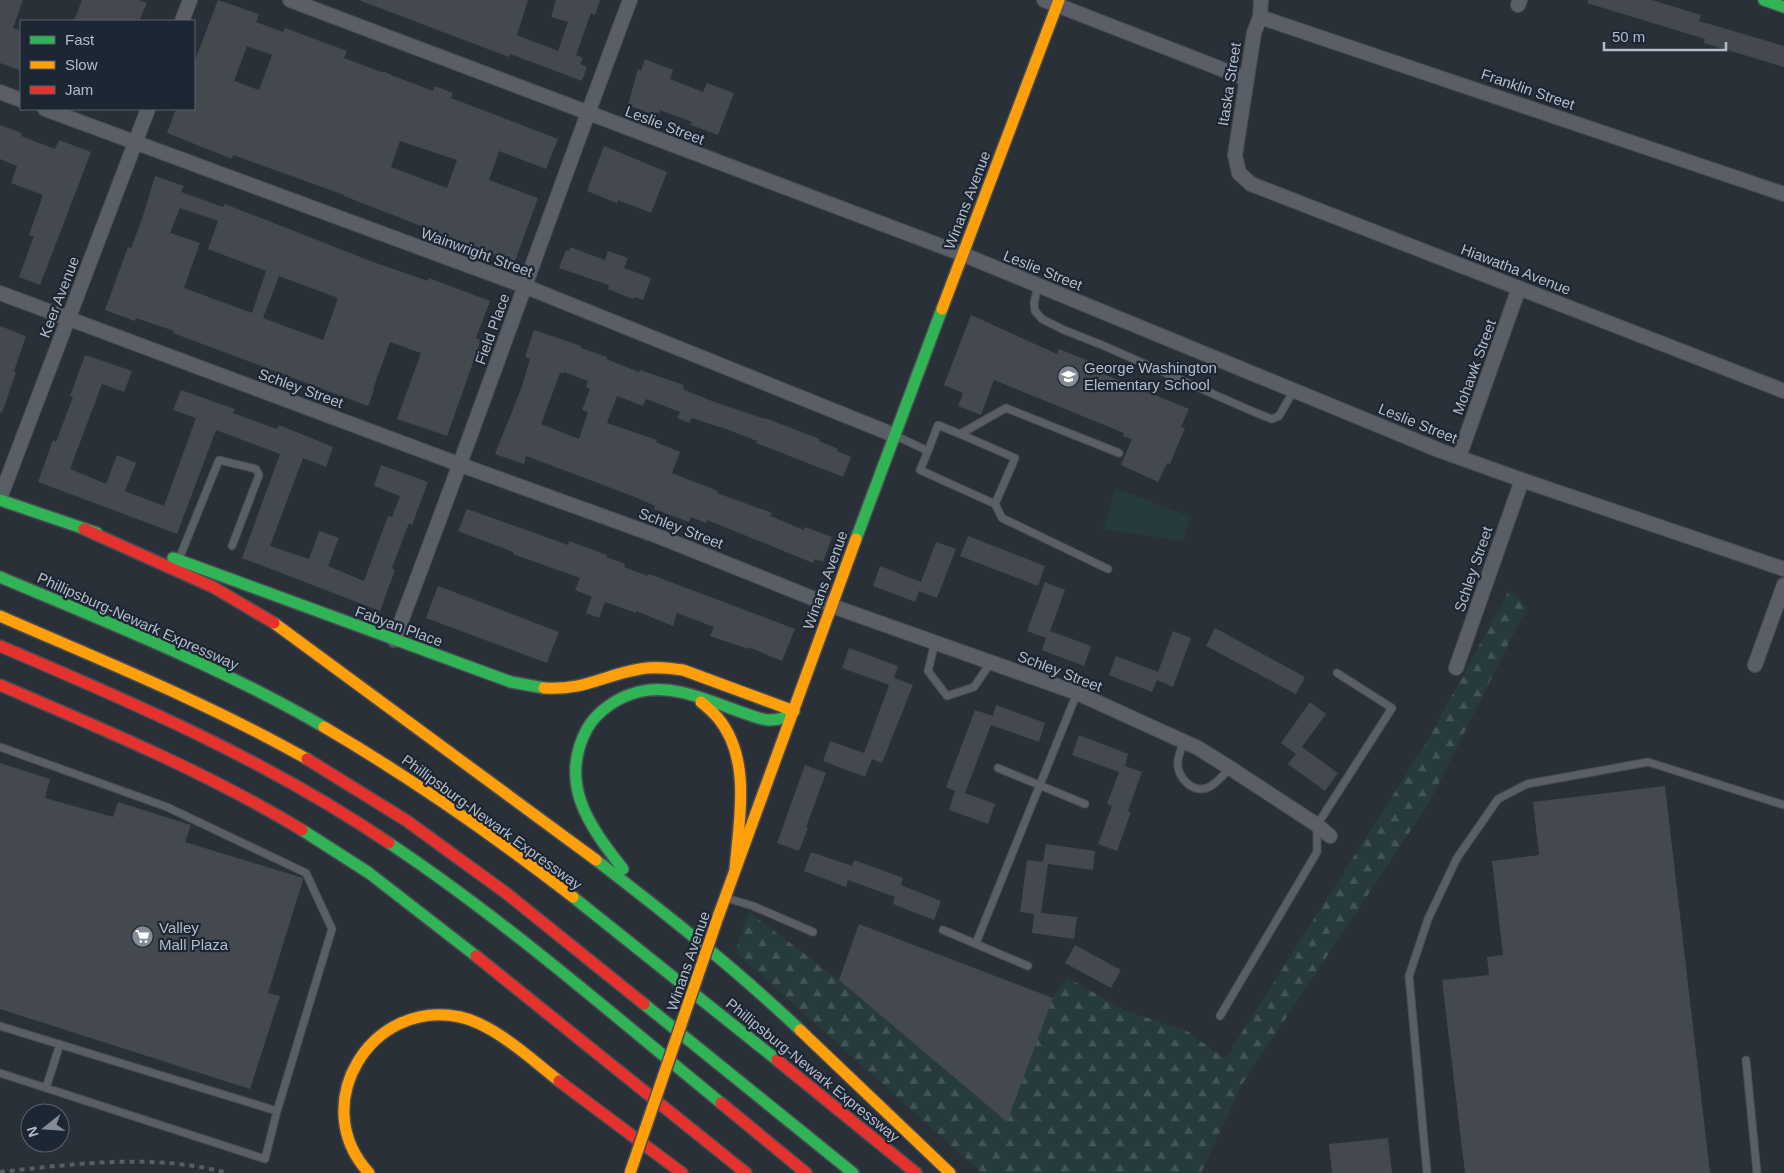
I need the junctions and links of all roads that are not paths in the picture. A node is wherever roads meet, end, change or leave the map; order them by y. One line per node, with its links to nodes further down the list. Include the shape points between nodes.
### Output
1 (190, 0): 9 (street)
2 (290, 0): 15 (street, Leslie Street)
3 (630, 0): 15 (street, Field Place)
4 (1261, 0): 8 (street, Itaska Street)
5 (1764, 0): 7 (main road)
6 (1053, 2): 10 (street); 19 (main road, Winans Avenue)
7 (1784, 7)
8 (1260, 17): 10 (street, Itaska Street); 18 (street, Franklin Street)
9 (182, 20)
10 (1246, 79): 17 (street, Itaska Street, via 1235,156)
11 (0, 92): 12 (street)
12 (20, 100)
13 (48, 110): 16 (street, Wainwright Street)
14 (148, 110): 16 (street, Keer Avenue)
15 (588, 113): 19 (street, Leslie Street); 21 (street, Field Place)
16 (136, 142): 21 (street, Wainwright Street); 24 (street, Keer Avenue)
17 (1239, 173): 22 (street, Hiawatha Avenue, via 1251,184)
18 (1784, 194)
19 (962, 254): 20 (street, Leslie Street); 28 (main road, Winans Avenue)
20 (1038, 285): 25 (street, Leslie Street); 25 (lane, via 1035,312 1042,318 1254,412 1272,419 1279,416)
21 (524, 286): 28 (street, Wainwright Street); 32 (street, Field Place)
22 (1519, 288): 26 (street, Hiawatha Avenue); 31 (street, Mohawk Street)
23 (0, 294): 24 (street, Schley Street)
24 (68, 319): 32 (street, Schley Street); 34 (street, Keer Avenue)
25 (1294, 390): 31 (street, Leslie Street)
26 (1784, 391)
27 (960, 434): 29 (lane, via 938,425); 30 (lane, via 1006,408); 35 (lane, via 1015,458)
28 (894, 435): 29 (lane); 43 (main road, Winans Avenue)
29 (928, 451): 35 (lane, via 920,470)
30 (1119, 453)
31 (1459, 457): 33 (street, Leslie Street)
32 (460, 465): 43 (street, Schley Street, via 660,537); 45 (street, Field Place)
33 (1522, 480): 40 (street, Leslie Street); 50 (street, Schley Street)
34 (0, 499): 36 (main road, Fabyan Place)
35 (995, 504): 39 (lane, via 1002,518 1008,522)
36 (84, 529): 38 (main road, Fabyan Place); 67 (main road, via 212,588 275,624)
37 (232, 546): 38 (lane, via 259,475 256,469 219,460)
38 (179, 560): 45 (main road, Fabyan Place)
39 (1108, 569)
40 (1784, 569)
41 (0, 577): 85 (main road, Phillipsburg-Newark Expressway, via 268,697 321,725 424,789 617,932)
42 (1784, 585): 49 (street)
43 (832, 606): 46 (street, Schley Street); 55 (main road, Winans Avenue)
44 (0, 616): 84 (main road, via 252,729 306,758 407,821 514,899)
45 (394, 640): 55 (main road, Fabyan Place, via 525,686 566,688 634,669 671,668)
46 (935, 642): 48 (street, Schley Street); 48 (lane, via 928,671 946,696 974,687)
47 (0, 646): 83 (main road, via 132,702 234,751 330,804 389,842 533,950)
48 (991, 662): 54 (street, Schley Street)
49 (1755, 665)
50 (1456, 668)
51 (1337, 672): 63 (lane, via 1392,708)
52 (0, 685): 82 (main road, via 191,769 338,852 419,911)
53 (680, 692): 55 (main road, via 764,720 779,720); 65 (main road, via 702,702 718,717 730,736 738,760 742,785); 67 (main road, via 650,689 617,700 592,722 579,742 574,764 576,784 587,817 607,849)
54 (1077, 693): 56 (street, Schley Street); 60 (lane)
55 (794, 711): 65 (main road, Winans Avenue)
56 (1184, 742): 59 (street, Schley Street); 59 (lane, via 1178,768 1191,786 1198,789 1213,785)
57 (0, 747): 78 (lane, via 167,807 306,873 332,929)
58 (998, 768): 60 (lane)
59 (1230, 768): 63 (street, Schley Street)
60 (1040, 785): 61 (lane); 70 (lane)
61 (1085, 804)
62 (1784, 805): 87 (lane, via 1648,762 1527,784 1498,800 1457,858 1428,918 1409,976)
63 (1317, 825): 64 (street, Schley Street); 72 (lane, via 1317,852)
64 (1330, 836)
65 (735, 869): 66 (main road, Winans Avenue)
66 (726, 898): 69 (lane); 80 (main road, Winans Avenue, bridge)
67 (652, 904): 86 (main road, via 767,999)
68 (943, 930): 70 (lane)
69 (813, 932)
70 (976, 943): 71 (lane)
71 (1028, 966)
72 (1220, 1016)
73 (0, 1026): 74 (lane)
74 (60, 1044): 77 (lane); 78 (lane)
75 (1746, 1060): 88 (lane)
76 (0, 1073): 77 (lane)
77 (46, 1088): 78 (lane, via 265,1159)
78 (277, 1111)
79 (368, 1173): 81 (main road, via 353,1150 344,1122 344,1101 351,1070 380,1034 420,1016 443,1014 465,1018 493,1032)
80 (630, 1173)
81 (682, 1173)
82 (746, 1173)
83 (806, 1173)
84 (853, 1173)
85 (916, 1173)
86 (950, 1173)
87 (1427, 1173)
88 (1757, 1173)

